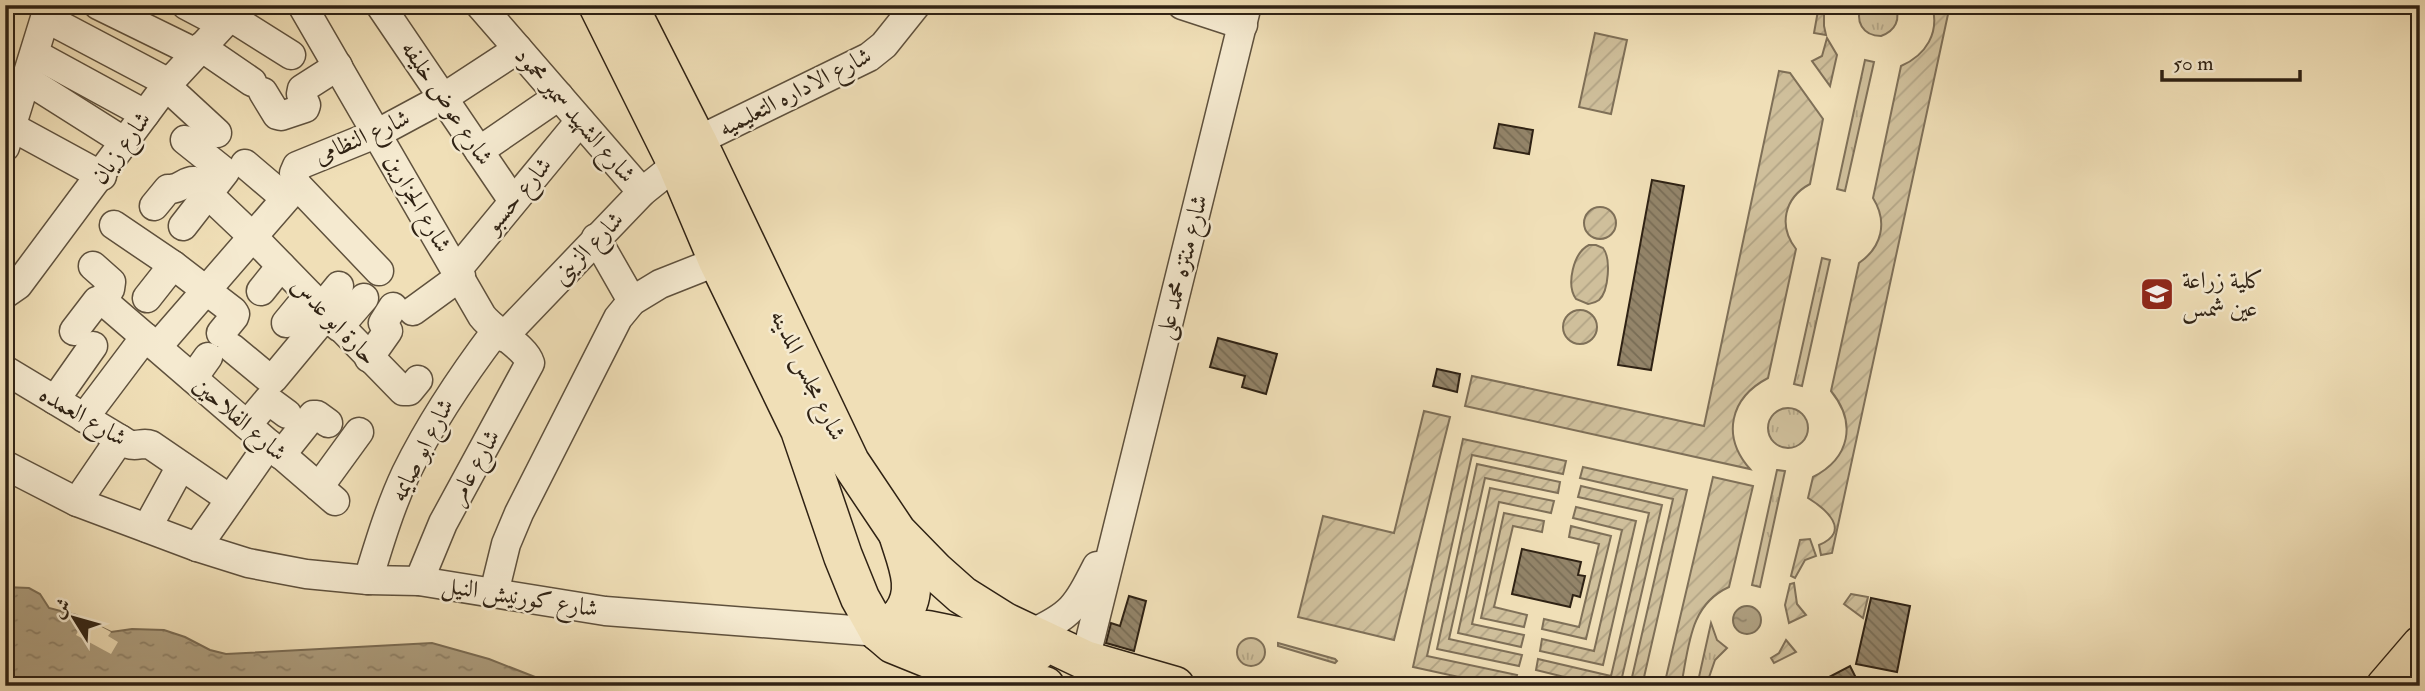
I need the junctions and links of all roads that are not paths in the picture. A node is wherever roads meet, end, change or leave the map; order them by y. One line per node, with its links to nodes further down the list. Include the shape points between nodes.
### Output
1 (98, 5): 15 (street)
2 (186, 5): 11 (street)
3 (302, 5): 13 (street, شارع الجزارين)
4 (598, 5): 30 (highway, شارع مجلس المدينه)
5 (628, 5): 30 (highway, شارع مجلس المدينه)
6 (916, 5): 30 (street, شارع الاداره التعليميه, via 869,57)
7 (1182, 5): 12 (street)
8 (382, 6): 21 (street, شارع عوض خليفه)
9 (482, 6): 14 (street, شارع الشهيد سمير محمود)
10 (47, 12): 17 (street); 19 (street)
11 (231, 15): 15 (street, شارع زيان); 18 (street)
12 (1245, 15): 81 (street, شارع منتزه محمد على, via 1116,530)
13 (318, 31): 16 (street, شارع الجزارين); 18 (street)
14 (518, 49): 20 (street, شارع الشهيد سمير محمود); 21 (street, شارع النظامى)
15 (198, 50): 18 (street); 19 (street, شارع زيان)
16 (338, 66): 18 (street, via 302,89 306,106 281,116 277,115); 24 (street, شارع الجزارين)
17 (31, 67): 22 (street); 26 (street); 28 (street)
18 (271, 75)
19 (168, 85): 22 (street, شارع زيان); 25 (street)
20 (559, 96): 23 (street, شارع الشهيد سمير محمود); 29 (street)
21 (443, 98): 24 (street, شارع النظامى); 29 (street, شارع عوض خليفه)
22 (145, 114): 28 (street, شارع زيان)
23 (580, 121): 34 (street, شارع الشهيد سمير محمود); 36 (street, شارع حسبو)
24 (377, 132): 33 (street, شارع النظامى, via 297,166); 46 (street, شارع الجزارين)
25 (217, 133)
26 (8, 137): 32 (street)
27 (185, 139): 35 (street, via 225,172)
28 (125, 142): 32 (street, شارع زيان)
29 (479, 151): 36 (street, شارع عوض خليفه)
30 (687, 152): 34 (street, شارع الزينى); 41 (highway, شارع مجلس المدينه); 76 (highway, شارع مجلس المدينه, via 850,462)
31 (245, 164): 33 (street)
32 (102, 176): 48 (street, شارع زيان, via 18,285)
33 (291, 191): 38 (street, شارع النظامى); 45 (street)
34 (642, 192): 39 (street, شارع الزينى)
35 (208, 195): 38 (street, حارة ابو عدس); 40 (street, via 165,216)
36 (513, 201): 46 (street, شارع حسبو)
37 (114, 225): 40 (street)
38 (252, 236): 44 (street, حارة ابو عدس); 47 (street, شارع النظامى)
39 (596, 238): 53 (street); 56 (street, شارع الزينى)
40 (140, 242): 42 (street)
41 (718, 261): 53 (street); 82 (highway, شارع مجلس المدينه, via 800,430 843,556)
42 (173, 265): 47 (street); 51 (street)
43 (93, 266): 52 (street, via 111,282)
44 (281, 267): 49 (street); 54 (street, حارة ابو عدس)
45 (379, 271)
46 (459, 273): 56 (street, شارع الجزارين, via 482,316); 60 (street, شارع حسبو, via 383,323 388,331)
47 (206, 289): 57 (street, شارع النظامى); 58 (street, via 236,314)
48 (7, 290)
49 (261, 291)
50 (351, 292): 54 (street)
51 (146, 298)
52 (102, 300): 57 (street, شارع الفلاحين); 63 (street, via 97,301)
53 (632, 301): 80 (street, via 604,342 519,513)
54 (324, 311): 55 (street); 58 (street, via 273,379); 60 (street, حارة ابو عدس)
55 (286, 323)
56 (500, 334): 59 (street, شارع الجزارين); 78 (street, شارع ابو صايمه, via 461,376 406,474)
57 (151, 342): 58 (street, شارع الفلاحين); 65 (street, شارع النظامى)
58 (213, 354): 67 (street, شارع الفلاحين)
59 (526, 354): 79 (street, شارع عامر, via 528,368 443,523)
60 (369, 358): 62 (street, حارة ابو عدس)
61 (5, 370): 63 (street, شارع العمده)
62 (404, 376)
63 (55, 400): 65 (street, شارع العمده)
64 (287, 414): 67 (street, via 268,400)
65 (84, 418): 69 (street, شارع العمده)
66 (328, 423): 70 (street, via 313,415)
67 (247, 425): 70 (street, شارع الفلاحين)
68 (359, 432): 70 (street, شارع الفلاحين, via 327,494)
69 (120, 439): 72 (street, شارع العمده, via 134,446 151,445); 74 (street)
70 (275, 449): 73 (street)
71 (5, 465): 74 (street, شارع كورنيش النيل)
72 (181, 466): 73 (street, شارع العمده); 75 (street)
73 (230, 499): 77 (street)
74 (77, 502): 75 (street, شارع كورنيش النيل)
75 (147, 528): 77 (street, شارع كورنيش النيل)
76 (897, 532): 82 (highway, via 912,587 901,615); 84 (highway, شارع مجلس المدينه, via 962,595 1004,622)
77 (197, 547): 78 (street, شارع كورنيش النيل, via 306,574)
78 (368, 580): 79 (street, شارع كورنيش النيل)
79 (419, 581): 80 (street, شارع كورنيش النيل)
80 (494, 593): 82 (street, شارع كورنيش النيل, via 605,611)
81 (1085, 608): 84 (street, شارع منتزه محمد على); 84 (street, via 1059,620)
82 (879, 632): 84 (highway, via 928,630 1030,652); 86 (highway, شارع كورنيش النيل, via 892,644 935,661)
83 (2420, 644): 88 (main road)
84 (1058, 647): 87 (highway)
85 (2420, 680): 89 (main road)
86 (1045, 686)
87 (1175, 686)
88 (2384, 686)
89 (2415, 686)

